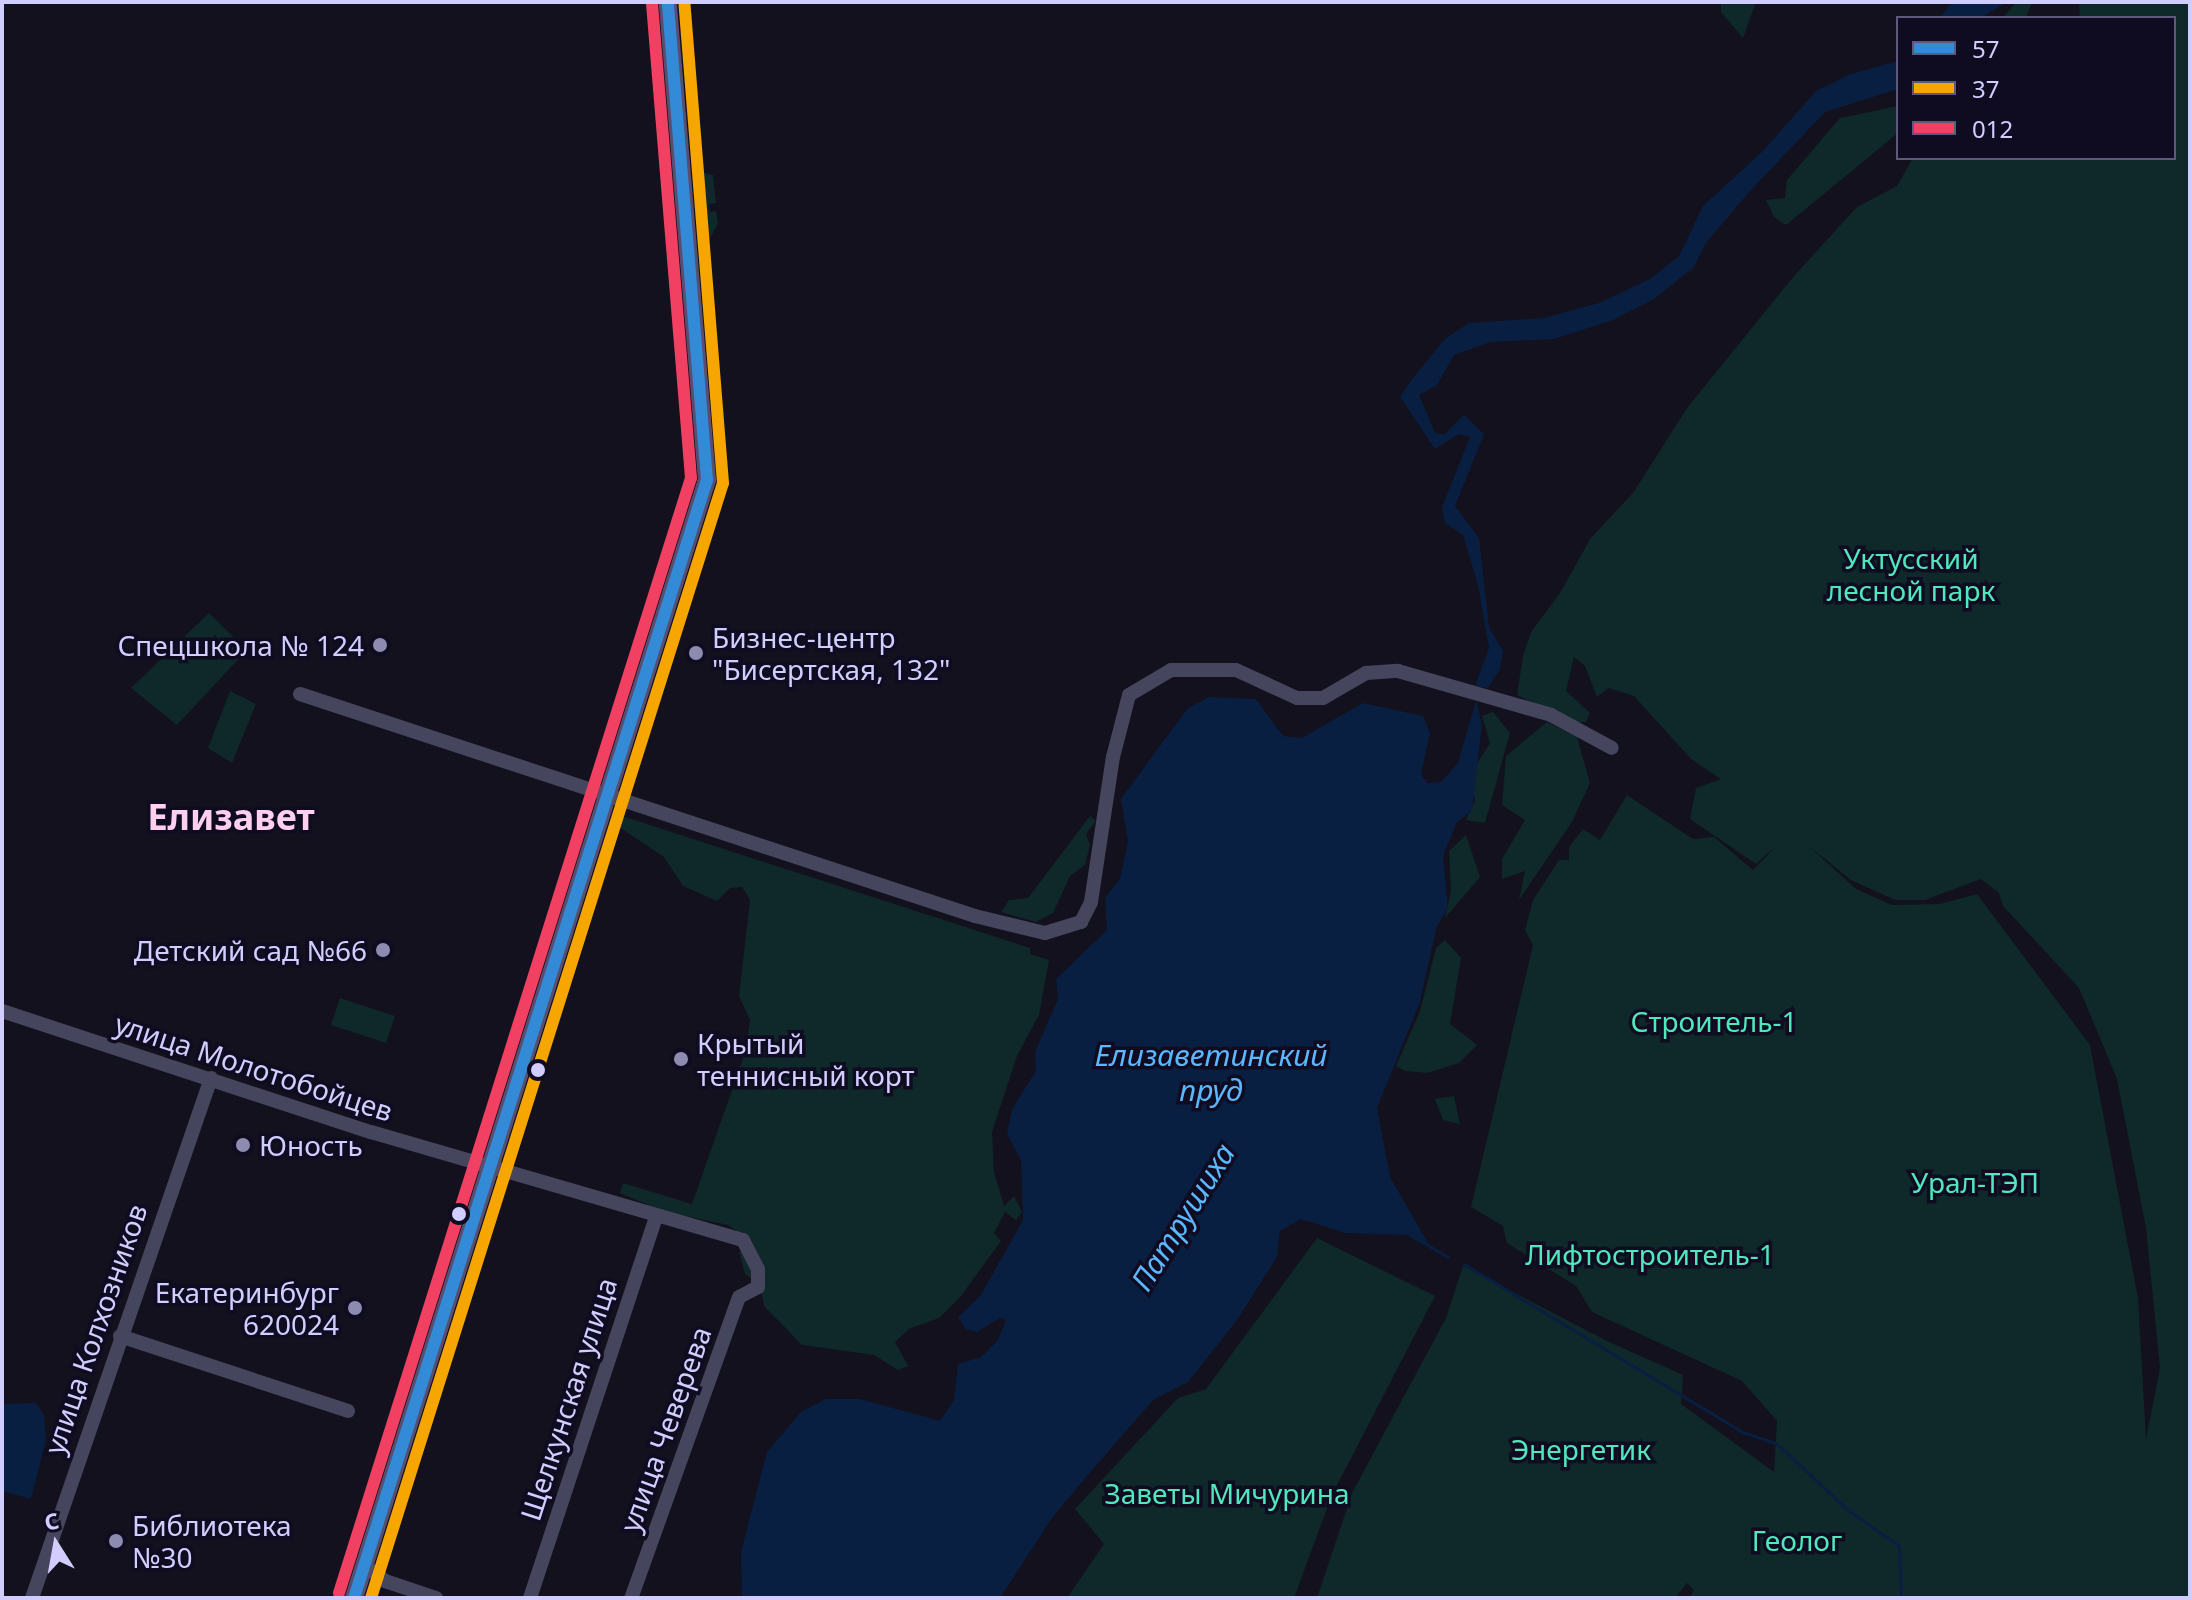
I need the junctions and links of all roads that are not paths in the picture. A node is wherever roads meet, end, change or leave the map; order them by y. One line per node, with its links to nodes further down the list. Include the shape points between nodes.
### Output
1 (668, 2): 4 (main road, via 707,480)
2 (300, 694): 4 (street)
3 (1612, 748): 4 (street, via 1551,715 1398,671 1366,673 1323,698 1297,698 1236,670 1171,670 1129,695 1113,757 1091,902 1081,922 1045,933 975,916)
4 (608, 793): 7 (main road)
5 (2, 1011): 6 (street, улица Молотобойцев)
6 (211, 1078): 7 (street, улица Молотобойцев); 10 (street, улица Колхозников)
7 (492, 1168): 8 (street, улица Молотобойцев); 12 (main road)
8 (656, 1216): 9 (street, улица Молотобойцев, via 743,1240 758,1269); 16 (street, Щелкунская улица)
9 (758, 1287): 17 (street, улица Чеверева, via 739,1297)
10 (120, 1336): 11 (street); 13 (street, улица Колхозников)
11 (348, 1411)
12 (364, 1565): 14 (main road); 15 (street, via 385,1581)
13 (32, 1598)
14 (354, 1598)
15 (436, 1598)
16 (530, 1598)
17 (631, 1598)

